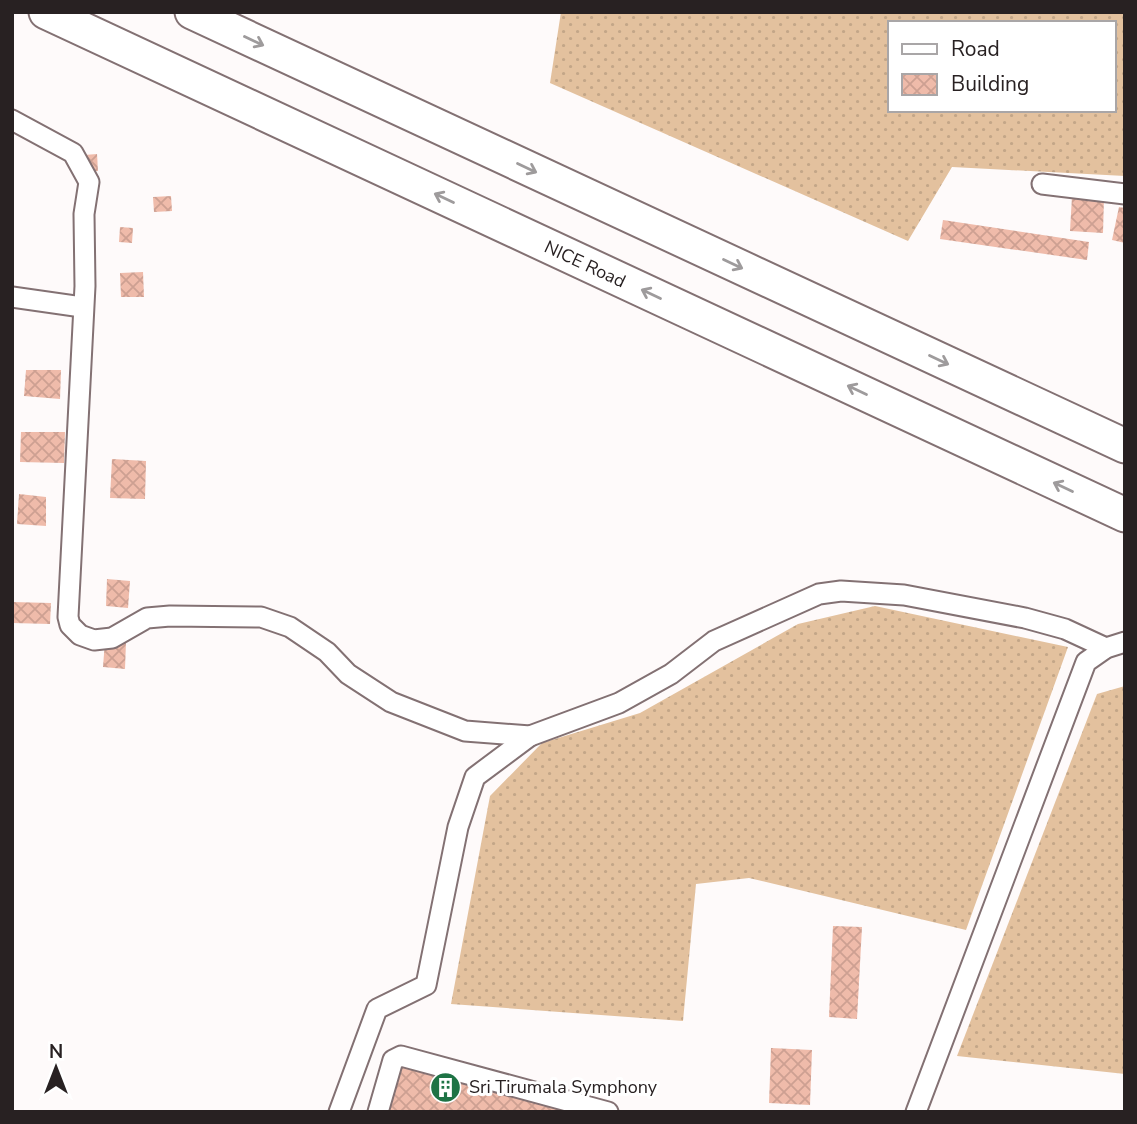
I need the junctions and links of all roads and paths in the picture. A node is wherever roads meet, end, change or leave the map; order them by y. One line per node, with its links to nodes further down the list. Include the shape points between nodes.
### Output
1 (46, 12): 9 (highway, NICE Road, one-way to 1)
2 (192, 12): 8 (highway, one-way to 8)
3 (12, 120): 7 (street, via 73,153 89,182)
4 (1042, 184): 5 (street)
5 (1125, 194)
6 (12, 297): 7 (street)
7 (82, 307): 11 (street, via 68,617 80,635 94,640 112,638 147,618 261,617 290,627 391,702 465,731)
8 (1125, 446)
9 (1125, 515)
10 (1116, 645): 11 (street, via 1025,618 917,598 866,591 819,594 715,641 671,674 619,703); 15 (street, via 1086,662)
11 (530, 736): 12 (street, via 475,777 458,827 426,985 377,1009)
12 (339, 1112)
13 (377, 1112): 14 (street, via 393,1060 401,1056)
14 (608, 1112)
15 (916, 1112)

